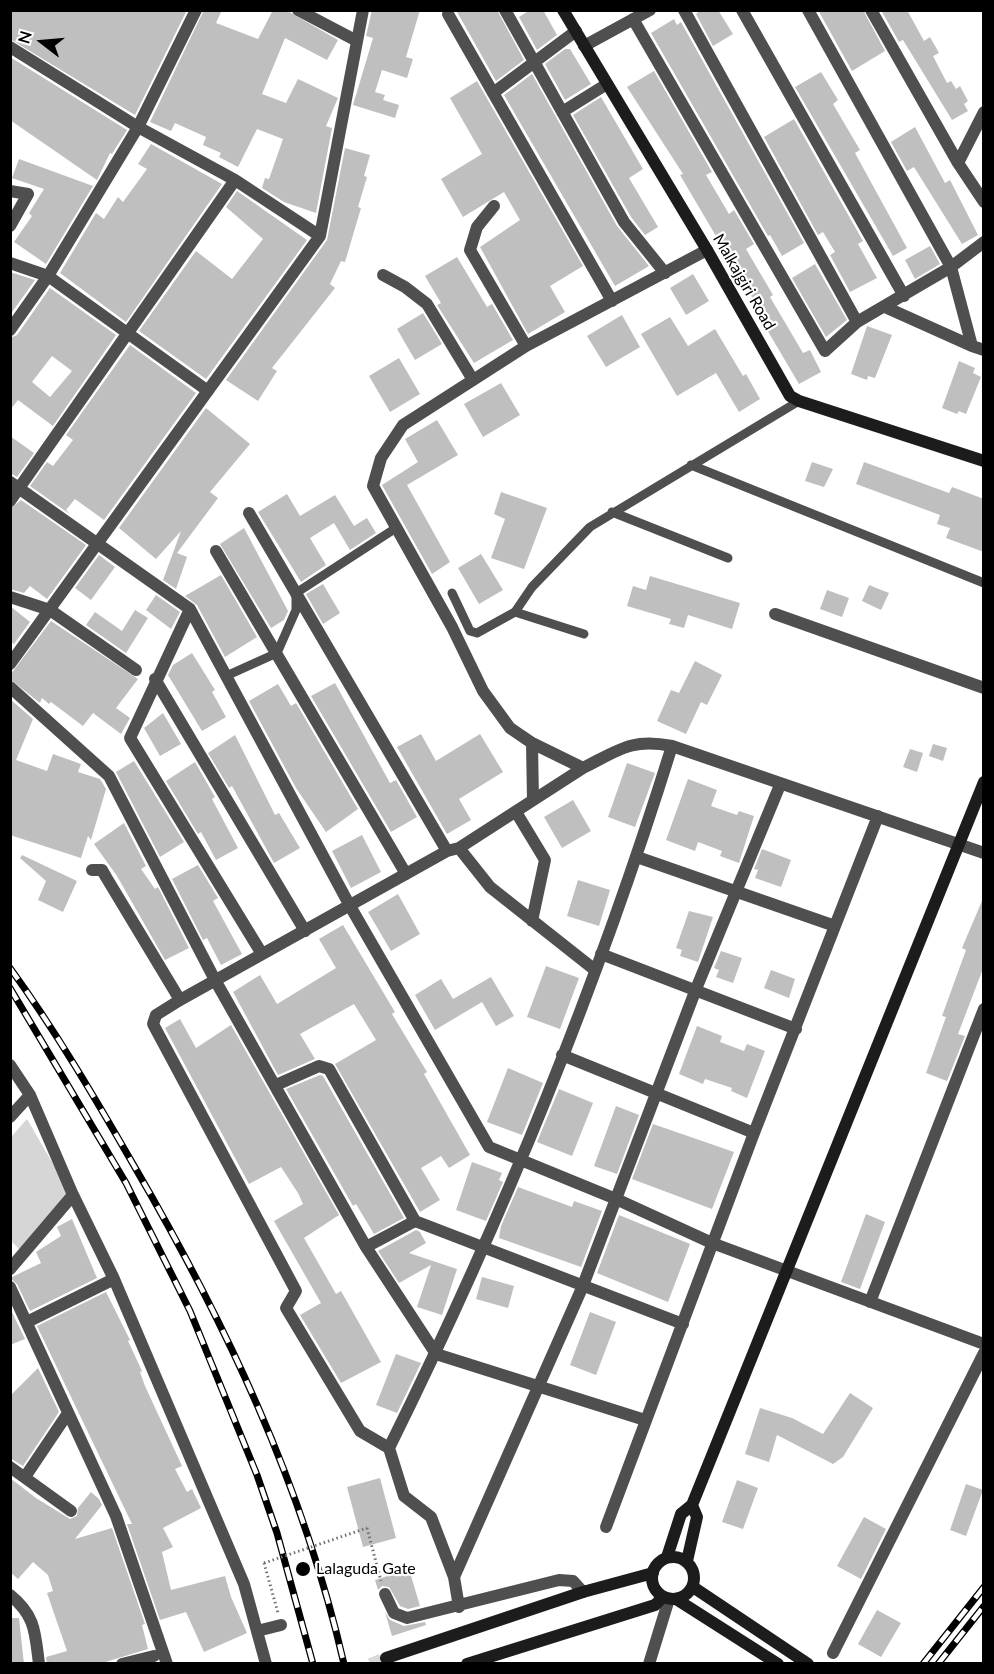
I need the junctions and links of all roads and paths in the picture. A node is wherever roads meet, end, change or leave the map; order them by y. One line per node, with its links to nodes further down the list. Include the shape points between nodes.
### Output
1 (196, 10): 22 (street)
2 (298, 10): 14 (street)
3 (363, 10): 14 (street)
4 (505, 10): 17 (street)
5 (563, 10): 13 (street, Malkajgiri Road)
6 (650, 10): 12 (street)
7 (684, 10): 40 (street)
8 (742, 10): 37 (street)
9 (808, 10): 33 (street)
10 (871, 10): 23 (street)
11 (448, 14): 19 (street)
12 (633, 19): 15 (street); 40 (street, via 825,351)
13 (576, 31): 15 (street, Malkajgiri Road); 17 (street)
14 (357, 41): 29 (street)
15 (584, 46): 18 (street, Malkajgiri Road)
16 (10, 48): 22 (street)
17 (534, 62): 19 (street); 20 (street)
18 (607, 84): 20 (street); 31 (street, Malkajgiri Road)
19 (493, 93): 38 (street)
20 (562, 112): 34 (street, via 624,222)
21 (984, 112): 23 (street)
22 (138, 127): 24 (street); 36 (street)
23 (958, 163): 26 (street)
24 (235, 180): 29 (street); 42 (street)
25 (10, 191): 28 (street, via 28,195)
26 (984, 202)
27 (494, 206): 43 (street, via 477,227 470,250)
28 (10, 226)
29 (320, 236): 46 (street)
30 (984, 242): 33 (street)
31 (707, 250): 34 (street); 47 (street, Malkajgiri Road, via 785,388)
32 (10, 263): 36 (street)
33 (951, 267): 37 (street); 44 (street)
34 (664, 273): 38 (street)
35 (383, 275): 45 (street, via 427,304)
36 (48, 276): 41 (street); 42 (street)
37 (904, 296): 39 (street)
38 (612, 301): 43 (street)
39 (885, 307): 40 (street); 44 (street)
40 (857, 322)
41 (10, 330)
42 (130, 333): 46 (street); 50 (street)
43 (526, 346): 45 (street)
44 (978, 348)
45 (473, 380): 54 (street, via 403,424 381,458 373,486)
46 (208, 391): 55 (street)
47 (800, 401): 48 (street, Malkajgiri Road); 49 (lane)
48 (984, 461)
49 (691, 465): 52 (lane); 58 (lane)
50 (15, 485): 51 (street); 55 (street)
51 (10, 501)
52 (612, 512): 57 (lane); 64 (lane, via 575,541 532,587)
53 (249, 513): 59 (street)
54 (396, 528): 59 (lane); 74 (street, via 483,691 510,728)
55 (99, 543): 62 (street); 63 (street)
56 (216, 550): 67 (street)
57 (728, 558)
58 (984, 583)
59 (296, 593): 67 (lane, via 296,610); 83 (street)
60 (452, 593): 64 (lane, via 470,631 477,633)
61 (10, 597): 63 (street)
62 (190, 609): 70 (street); 71 (street)
63 (50, 610): 68 (street); 69 (street)
64 (515, 612): 66 (lane)
65 (775, 614): 73 (street)
66 (584, 634)
67 (277, 653): 70 (lane); 87 (street)
68 (10, 664)
69 (135, 670)
70 (226, 675): 89 (street)
71 (155, 679): 92 (street); 93 (street, via 130,738)
72 (10, 687): 96 (street, via 109,776)
73 (984, 688)
74 (532, 743): 76 (street); 79 (street)
75 (672, 746): 76 (street, via 630,744); 78 (street); 85 (street)
76 (583, 768): 79 (street)
77 (984, 782): 82 (street)
78 (780, 784): 81 (street); 88 (street)
79 (533, 800): 80 (street)
80 (516, 812): 83 (street); 90 (street, via 545,860)
81 (878, 816): 82 (street); 91 (street)
82 (959, 843): 84 (street); 116 (street)
83 (453, 849): 87 (street); 90 (street, via 490,887)
84 (984, 853)
85 (637, 857): 88 (street); 94 (street)
86 (92, 870): 98 (street, via 102,870)
87 (406, 874): 89 (street)
88 (737, 891): 91 (street); 97 (street)
89 (350, 906): 92 (street); 108 (street, via 489,1147)
90 (532, 921): 95 (street)
91 (835, 927): 100 (street)
92 (305, 931): 93 (street)
93 (262, 954): 96 (street)
94 (601, 954): 95 (street); 97 (street)
95 (595, 970): 101 (street)
96 (215, 980): 98 (street); 103 (street)
97 (696, 989): 100 (street); 104 (street)
98 (180, 1000): 129 (street, via 156,1015 153,1024 157,1033 296,1291 286,1308 360,1431)
99 (984, 1009): 120 (street)
100 (796, 1029): 107 (street)
101 (562, 1055): 104 (street); 108 (street)
102 (10, 1065): 105 (street)
103 (276, 1085): 111 (street, via 319,1066 329,1069); 113 (street)
104 (657, 1094): 107 (street); 110 (street)
105 (30, 1095): 106 (street); 109 (street)
106 (10, 1117)
107 (754, 1133): 112 (street)
108 (519, 1160): 110 (street); 114 (street)
109 (73, 1195): 115 (street); 117 (street)
110 (616, 1199): 112 (street); 119 (street)
111 (415, 1221): 113 (street); 114 (street)
112 (712, 1243): 116 (street); 122 (street)
113 (366, 1247): 125 (street)
114 (484, 1248): 119 (street); 125 (street)
115 (10, 1269)
116 (784, 1272): 120 (street); 132 (street)
117 (114, 1279): 121 (street); 146 (street, via 244,1584)
118 (10, 1287): 121 (street)
119 (582, 1288): 122 (street); 126 (street)
120 (870, 1302): 123 (street)
121 (27, 1322): 127 (street)
122 (683, 1324): 128 (street)
123 (984, 1344)
124 (984, 1353): 148 (street)
125 (436, 1354): 126 (street); 129 (street)
126 (539, 1388): 128 (street); 138 (street)
127 (68, 1413): 131 (street); 147 (street, via 116,1516)
128 (645, 1420): 134 (street)
129 (389, 1448): 138 (street, via 404,1496 431,1517)
130 (10, 1467): 131 (street)
131 (25, 1477): 133 (street)
132 (692, 1505): 135 (street, via 681,1514); 136 (street, via 697,1517)
133 (72, 1511)
134 (606, 1527)
135 (667, 1557): 136 (street); 137 (street, via 660,1560)
136 (687, 1561): 139 (street, via 694,1573)
137 (652, 1573): 140 (street); 143 (street, via 654,1586)
138 (454, 1577): 144 (street)
139 (693, 1587): 143 (street, via 688,1593); 158 (street)
140 (583, 1592): 144 (street, via 573,1581 559,1580); 149 (street)
141 (385, 1594): 144 (street, via 394,1612 407,1618); 145 (path, bridge, via 367,1528 264,1563)
142 (10, 1595): 151 (street, via 35,1625)
143 (670, 1598): 155 (street); 156 (street); 157 (street)
144 (459, 1606)
145 (281, 1625): 146 (street)
146 (257, 1631): 154 (street)
147 (160, 1642): 150 (street); 153 (street)
148 (833, 1653)
149 (386, 1658)
150 (152, 1660): 152 (street)
151 (39, 1664)
152 (122, 1664)
153 (167, 1664)
154 (266, 1664)
155 (467, 1664)
156 (649, 1664)
157 (778, 1664)
158 (808, 1664)

